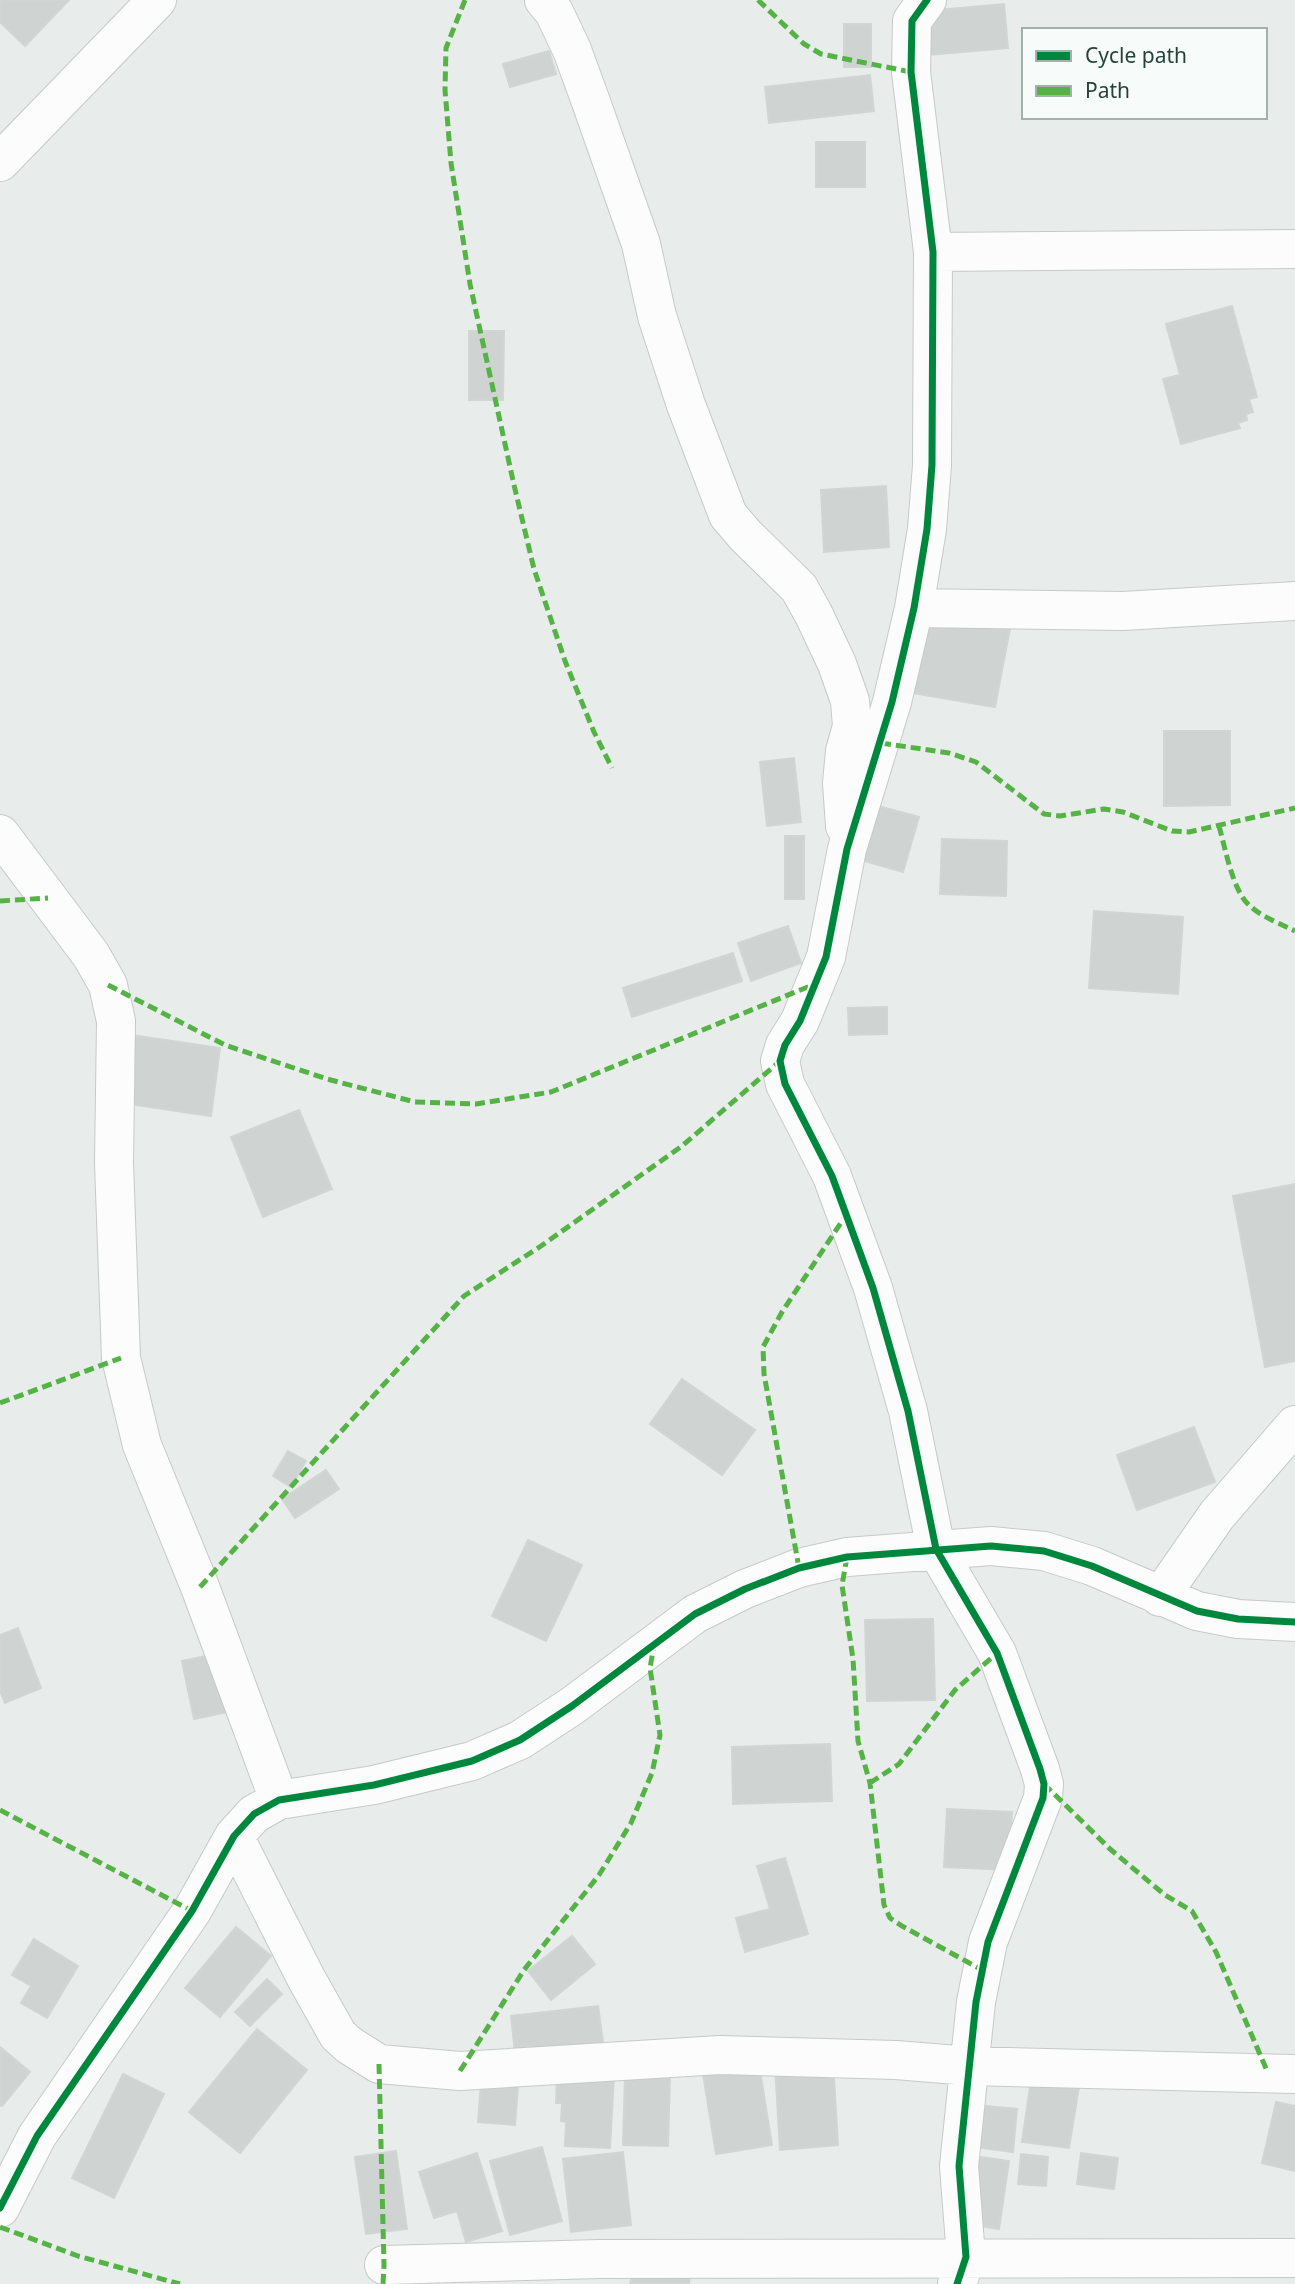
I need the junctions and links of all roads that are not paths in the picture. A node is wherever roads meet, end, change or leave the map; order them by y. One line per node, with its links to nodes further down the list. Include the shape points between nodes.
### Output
1 (157, 0): 4 (street)
2 (544, 0): 10 (street, via 572,50 591,102 641,244 657,316 685,405 728,515 799,588 837,664 850,701 852,726 842,783)
3 (927, 0): 6 (street, via 912,21 911,72)
4 (0, 162)
5 (1295, 248): 6 (street)
6 (933, 252): 8 (street, via 932,465)
7 (1295, 601): 8 (street, via 1123,611)
8 (914, 608): 10 (street, via 892,702)
9 (0, 834): 15 (street, via 91,955 107,985 116,1021 114,1163 121,1358 142,1445)
10 (848, 849): 12 (street, via 826,957 780,1061 785,1084 832,1175 873,1288 908,1411)
11 (1295, 1425): 13 (street, via 1217,1516)
12 (936, 1549): 13 (street, via 991,1546 1044,1551 1092,1566); 15 (street, via 847,1557 799,1568 745,1589 695,1614 520,1740 472,1761 374,1785); 17 (street, via 997,1653 1044,1784 1043,1798 988,1942)
13 (1160, 1597): 14 (street, via 1196,1611 1238,1619)
14 (1295, 1622)
15 (279, 1800): 16 (street, via 254,1814)
16 (234, 1836): 17 (street, via 338,2035 379,2064 460,2071 720,2055); 19 (street, via 192,1911 37,2136)
17 (969, 2066): 18 (street); 22 (street, via 959,2166)
18 (1295, 2074)
19 (0, 2208)
20 (1295, 2258): 22 (street)
21 (384, 2266): 22 (street, via 598,2259)
22 (962, 2271)

